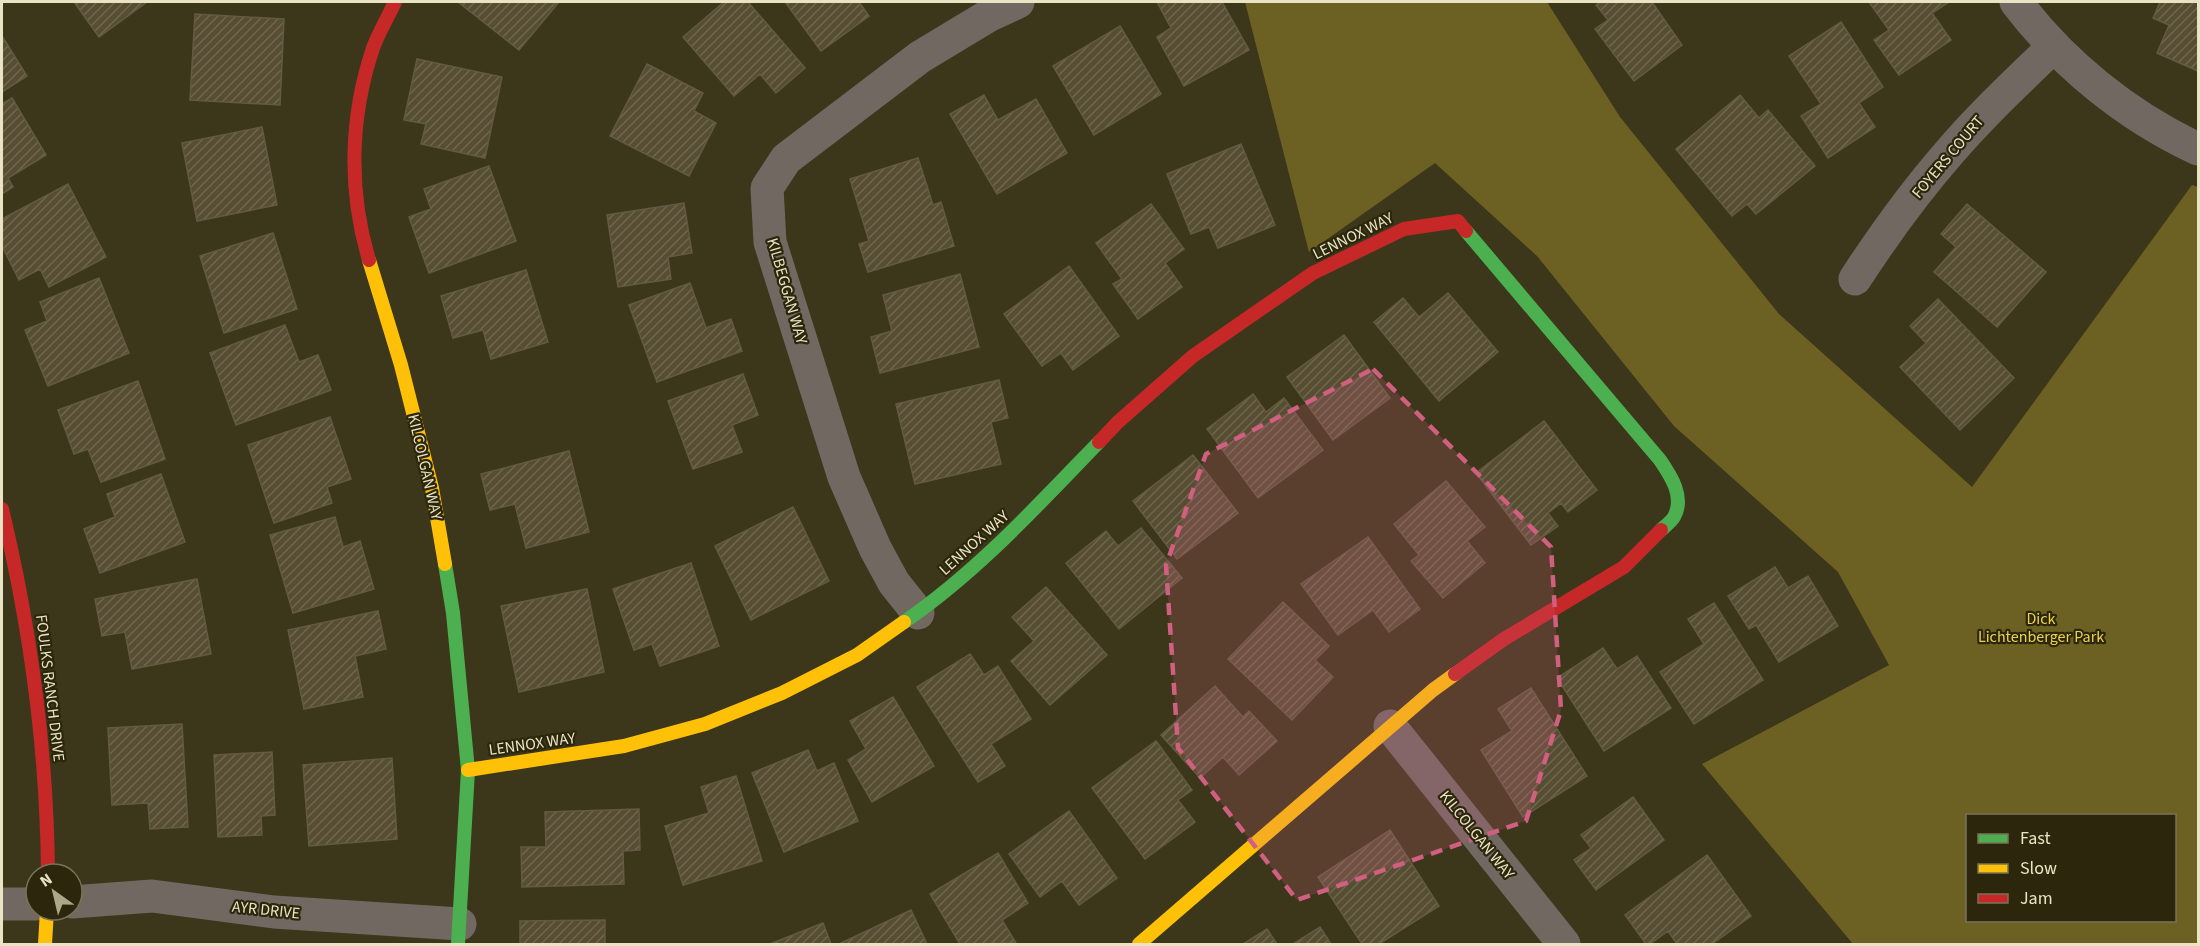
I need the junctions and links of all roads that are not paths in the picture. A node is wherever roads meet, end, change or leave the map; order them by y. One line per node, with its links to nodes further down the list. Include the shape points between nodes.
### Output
1 (1018, 2): 8 (street, KILBEGGAN WAY, via 920,57 786,159 767,188 771,242 844,477 894,583)
2 (2016, 2): 4 (street)
3 (388, 4): 10 (street, KILCOLGAN WAY, via 361,95 355,135 356,207 432,488 453,613)
4 (2054, 46): 5 (street, via 2105,93 2140,118); 6 (street, FOYERS COURT, via 1947,154)
5 (2199, 149)
6 (1855, 279)
7 (2, 509): 11 (street, FOULKS RANCH DRIVE, via 31,648 43,745)
8 (918, 613): 9 (street, LENNOX WAY, via 1020,524 1118,422 1193,356 1313,273 1404,229 1458,221 1640,434 1673,479 1678,496 1674,517 1624,567 1504,639); 10 (street, LENNOX WAY, via 857,655 782,693 705,724 624,746)
9 (1390, 726): 18 (street, LENNOX WAY); 19 (street, KILCOLGAN WAY)
10 (468, 770): 16 (street, KILCOLGAN WAY)
11 (48, 862)
12 (84, 901): 16 (street, AYR DRIVE, via 152,896)
13 (2, 904): 14 (street)
14 (24, 904)
15 (46, 922): 17 (street)
16 (459, 934)
17 (45, 945)
18 (1139, 945)
19 (1564, 945)

